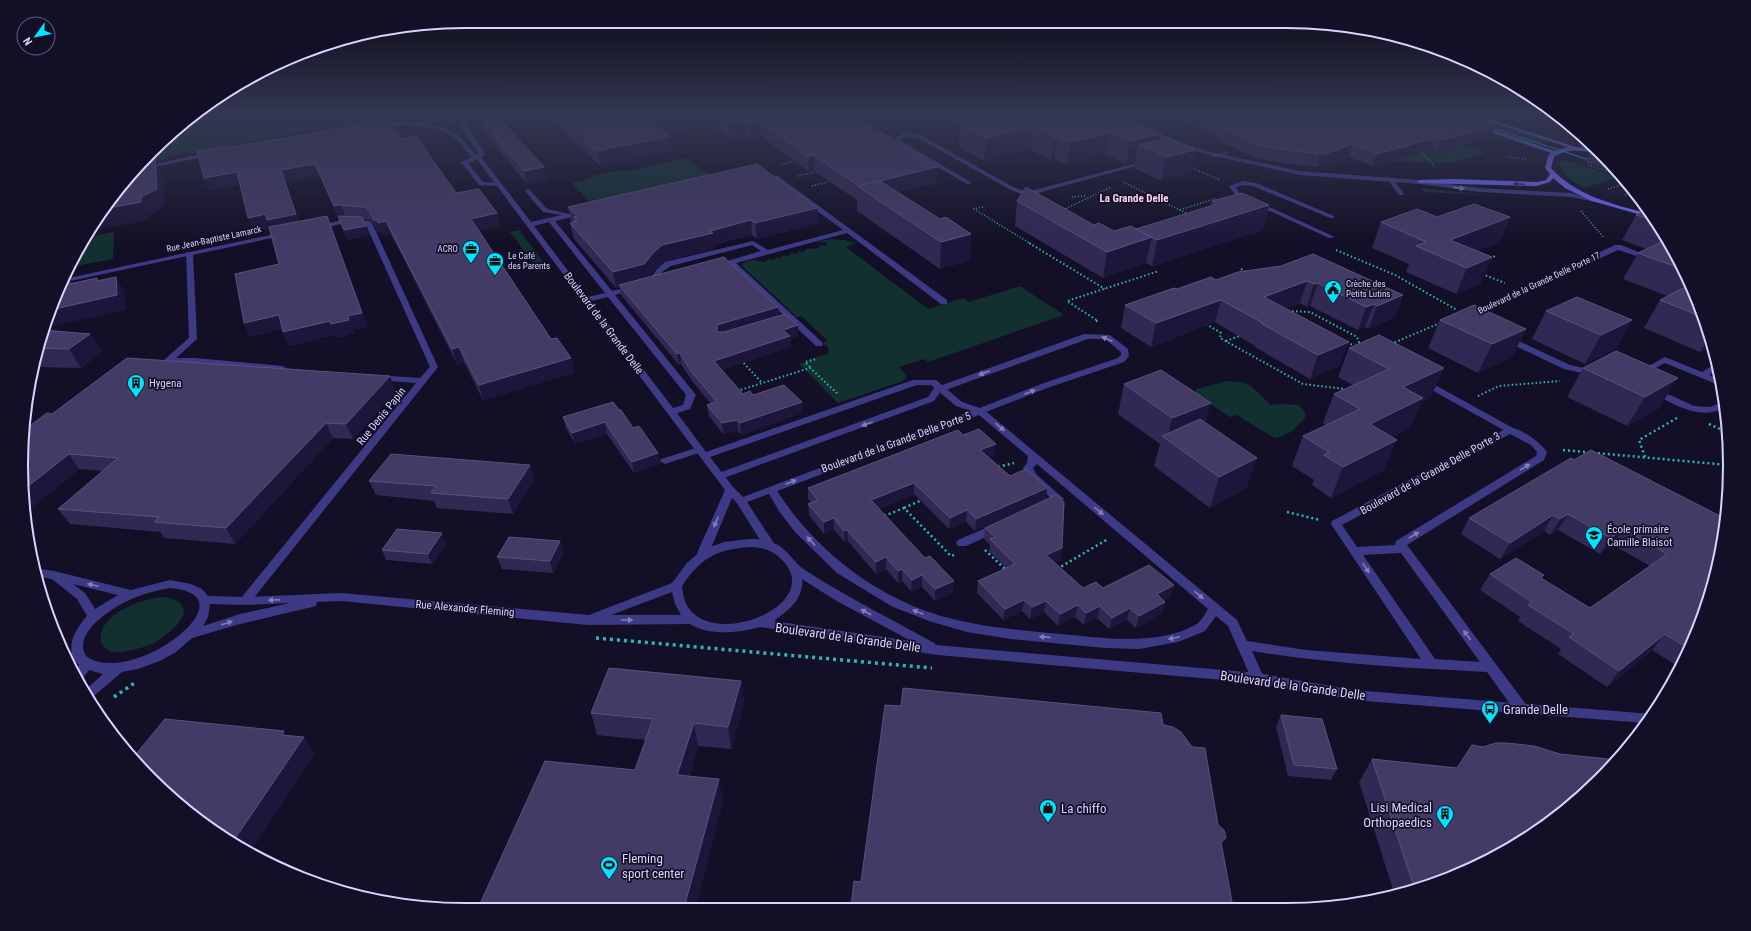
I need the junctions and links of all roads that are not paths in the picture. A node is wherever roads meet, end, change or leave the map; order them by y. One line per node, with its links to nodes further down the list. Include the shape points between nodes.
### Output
1 (199, 156): 8 (street)
2 (922, 156): 13 (street)
3 (955, 156): 7 (street, via 1013,189 1027,194)
4 (1225, 156): 11 (street, via 1313,175)
5 (1550, 156): 9 (main road, via 1547,165)
6 (478, 157): 14 (street, Boulevard de la Grande Delle); 14 (street, via 464,162 481,184)
7 (1157, 160)
8 (146, 167)
9 (1554, 175): 12 (main road, one-way to 12, via 1548,181 1536,184); 17 (main road, via 1576,191)
10 (750, 176): 25 (street, via 776,177)
11 (1392, 181): 12 (street); 16 (street)
12 (1420, 182): 17 (street, one-way to 17, via 1479,190 1571,195)
13 (969, 184)
14 (499, 185): 23 (street, Boulevard de la Grande Delle)
15 (528, 191): 20 (street, via 545,211)
16 (1401, 194)
17 (1598, 200): 19 (main road)
18 (587, 212): 20 (street)
19 (1643, 214)
20 (572, 215): 22 (street)
21 (1332, 218): 27 (street, via 1254,184 1232,186 1237,194)
22 (550, 220): 23 (street); 36 (street)
23 (529, 225): 37 (street, Boulevard de la Grande Delle)
24 (309, 229): 49 (street, Rue Denis Papin, via 346,221 369,223 434,367)
25 (847, 231): 28 (street); 38 (street)
26 (294, 232): 29 (street, Rue Jean-Baptiste Lamarck)
27 (1331, 237)
28 (767, 252): 31 (street); 35 (street, via 753,244 668,264 658,270)
29 (189, 254): 33 (street, Rue Jean-Baptiste Lamarck); 43 (street, via 193,339 168,361)
30 (1655, 260): 39 (street, Boulevard de la Grande Delle Porte 17, via 1618,247 1465,315)
31 (731, 262): 32 (street); 41 (street, via 787,319)
32 (710, 267)
33 (70, 279)
34 (662, 280): 35 (street)
35 (651, 283): 36 (street)
36 (610, 294): 37 (street); 55 (street, via 690,395 687,407)
37 (586, 300): 55 (street, Boulevard de la Grande Delle)
38 (944, 302)
39 (1474, 323)
40 (1495, 334): 44 (street, via 1566,367)
41 (819, 344)
42 (1712, 369): 45 (street)
43 (290, 370)
44 (1602, 375)
45 (1702, 376): 48 (street, via 1665,360); 50 (street)
46 (369, 377): 49 (street)
47 (1418, 379): 56 (street)
48 (1629, 379)
49 (424, 381): 78 (street, Rue Denis Papin)
50 (1715, 381)
51 (1643, 386): 53 (street, via 1692,409 1713,410)
52 (941, 388): 54 (street, via 959,404); 54 (street, one-way to 52, via 1122,360 1126,351 1107,337 1087,336); 57 (street, via 933,382 916,382); 60 (street, one-way to 60, via 931,399)
53 (1719, 407)
54 (980, 411): 58 (street, Boulevard de la Grande Delle Porte 5, one-way to 58); 62 (street, Boulevard de la Grande Delle Porte 5, one-way to 54)
55 (671, 412): 57 (street, Boulevard de la Grande Delle)
56 (1510, 430): 68 (street, Boulevard de la Grande Delle Porte 3, one-way to 56, via 1400,544 1540,458 1542,452 1534,443); 69 (street, Boulevard de la Grande Delle Porte 3, via 1336,524)
57 (702, 453): 59 (street); 60 (street, Boulevard de la Grande Delle)
58 (1033, 455): 64 (street, via 1028,468 1032,476 1059,499); 79 (street, Boulevard de la Grande Delle Porte 5, one-way to 79)
59 (665, 461)
60 (720, 476): 61 (street, Boulevard de la Grande Delle)
61 (730, 490): 63 (street, Boulevard de la Grande Delle); 70 (street, one-way to 70)
62 (771, 490): 63 (street, Boulevard de la Grande Delle Porte 5); 79 (street, one-way to 62, via 1201,628 1178,637 1139,644 1011,634 967,627 929,617 896,603 841,570 799,529)
63 (741, 501): 67 (street, Boulevard de la Grande Delle)
64 (1045, 506)
65 (1002, 525): 66 (street)
66 (962, 543)
67 (769, 545): 70 (street, via 730,544); 71 (street, via 784,556)
68 (1404, 549): 69 (street); 89 (street, one-way to 68)
69 (1354, 551): 88 (street, one-way to 88)
70 (703, 553): 74 (street, via 688,567)
71 (796, 570): 83 (street, via 797,584 791,601); 86 (street, Boulevard de la Grande Delle, one-way to 71, via 839,597)
72 (42, 573): 73 (street)
73 (54, 575): 75 (street, one-way to 73); 80 (street, via 81,596)
74 (676, 586): 81 (street, via 680,604); 82 (street, Rue Alexander Fleming)
75 (131, 594): 77 (street, via 151,587 187,585 198,591); 80 (street, via 111,604)
76 (341, 597): 78 (street, Rue Alexander Fleming, one-way to 78); 82 (street, Rue Alexander Fleming); 84 (street, Rue Alexander Fleming, one-way to 76, via 240,619)
77 (205, 600): 78 (street, Rue Alexander Fleming); 84 (street, Rue Alexander Fleming, via 205,610 200,622)
78 (245, 602)
79 (1215, 609): 85 (street, Boulevard de la Grande Delle Porte 5, via 1233,623)
80 (94, 617): 87 (street, via 82,631 76,644 78,656)
81 (692, 619): 82 (street, Rue Alexander Fleming, one-way to 81); 83 (street, via 704,626 719,629)
82 (588, 620)
83 (760, 623): 86 (street, Boulevard de la Grande Delle)
84 (190, 634): 90 (street, Rue Alexander Fleming, via 157,656)
85 (1244, 645): 88 (street, via 1306,655); 92 (street, Boulevard de la Grande Delle Porte 5)
86 (937, 650): 92 (street, Boulevard de la Grande Delle)
87 (86, 664): 90 (street, Rue Alexander Fleming, via 100,668); 91 (street)
88 (1432, 665): 89 (street)
89 (1490, 667): 94 (street)
90 (118, 668): 93 (street)
91 (81, 672)
92 (1258, 678): 94 (street, Boulevard de la Grande Delle, via 1353,695)
93 (92, 692)
94 (1520, 707): 95 (street, Boulevard de la Grande Delle)
95 (1643, 718)

